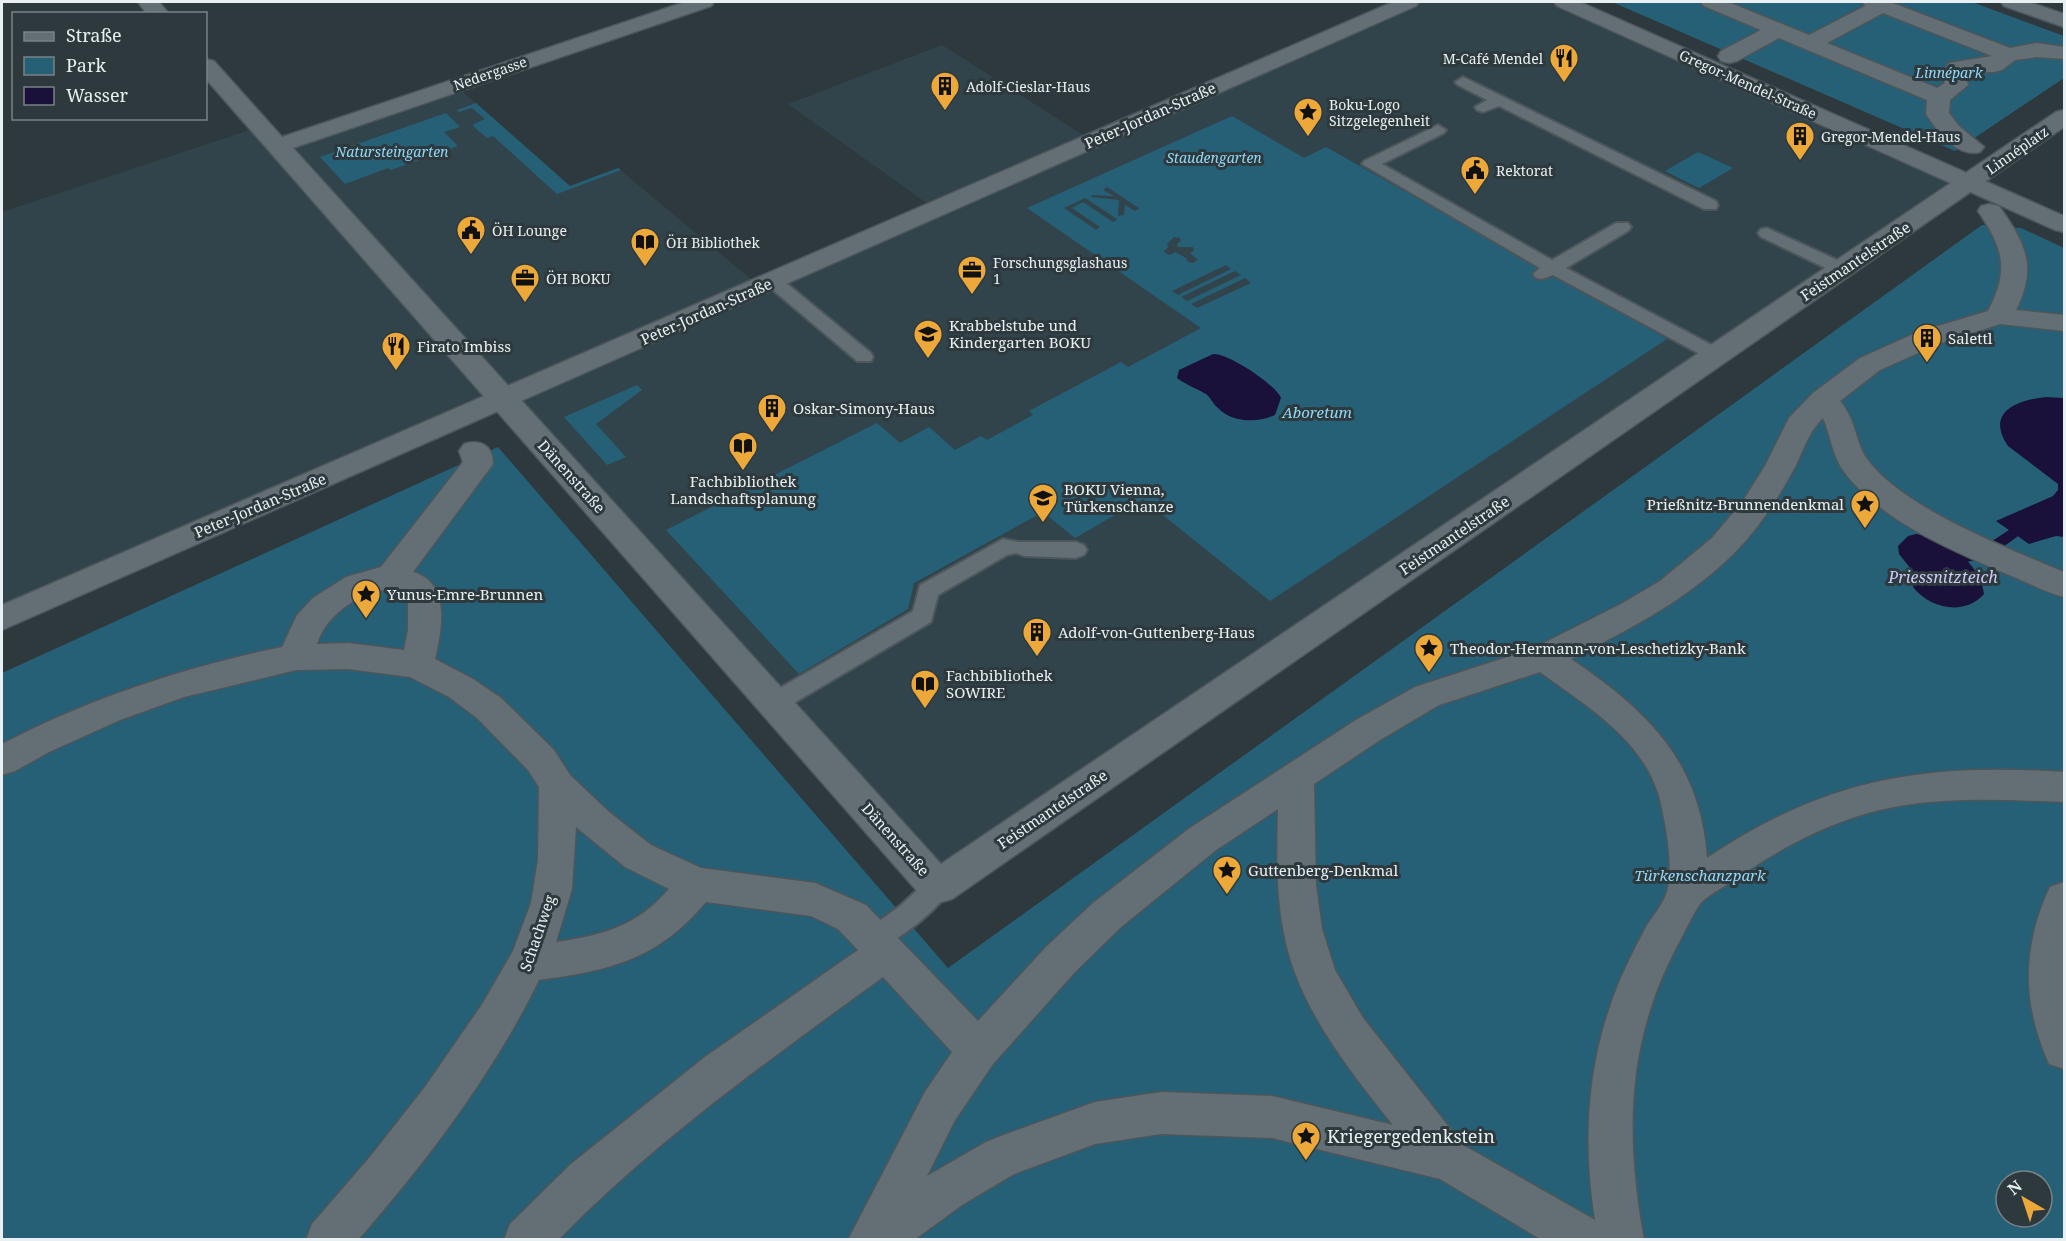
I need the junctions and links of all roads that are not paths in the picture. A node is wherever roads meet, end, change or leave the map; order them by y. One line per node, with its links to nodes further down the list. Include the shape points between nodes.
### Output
1 (704, 2): 20 (street, Nedergasse)
2 (1409, 2): 32 (street, Peter-Jordan-Straße)
3 (1564, 2): 22 (street, Gregor-Mendel-Straße)
4 (1711, 2): 8 (street, via 1754,11)
5 (2012, 2): 7 (street)
6 (1878, 3): 9 (street); 11 (street)
7 (2064, 21)
8 (1778, 30): 9 (street); 12 (street)
9 (1810, 43): 15 (street)
10 (2064, 53): 11 (street, via 2037,50)
11 (2008, 55): 15 (street, via 1994,65 1957,68 1953,75 1957,85)
12 (1729, 56)
13 (207, 67): 20 (street, Dänenstraße)
14 (1463, 82): 16 (lane)
15 (1939, 97): 21 (street, via 1937,114)
16 (1498, 100): 17 (lane); 23 (lane)
17 (1483, 107)
18 (2064, 117): 22 (street, Linnéplatz)
19 (1438, 130): 31 (lane, via 1370,164)
20 (277, 146): 37 (street, Dänenstraße)
21 (1972, 147)
22 (1969, 183): 27 (street, Gregor-Mendel-Straße); 30 (street, Feistmantelstraße)
23 (1683, 191): 24 (lane); 25 (lane)
24 (1667, 201)
25 (1710, 205)
26 (1990, 211): 33 (street, via 2009,241 2015,280)
27 (2064, 225)
28 (1622, 226): 31 (lane)
29 (1767, 233): 30 (lane)
30 (1842, 269): 35 (street, Feistmantelstraße)
31 (1545, 272): 35 (lane)
32 (773, 281): 36 (lane); 37 (street, Peter-Jordan-Straße)
33 (1999, 316): 34 (street); 38 (street, via 1928,338 1870,364)
34 (2064, 323)
35 (1716, 356): 53 (street, Feistmantelstraße)
36 (864, 357)
37 (503, 399): 43 (street, Peter-Jordan-Straße); 47 (street, Dänenstraße)
38 (1823, 400): 42 (street, via 1835,414 1854,464 1870,483 1935,525); 45 (street, via 1799,425 1780,467 1754,509 1723,546 1671,589 1633,613)
39 (474, 451): 41 (street, via 478,464)
40 (1076, 550): 47 (lane, via 1004,547 928,591 923,616)
41 (391, 577): 44 (street, via 374,579 342,593 316,614 301,638); 46 (street, via 410,582 424,598 425,630)
42 (2064, 585)
43 (2, 618)
44 (296, 657): 46 (street, via 348,656); 48 (street, via 142,696 72,724)
45 (1544, 658): 49 (street, via 1427,696); 54 (street, via 1607,702 1637,728 1652,748 1672,781 1688,840)
46 (417, 665): 50 (street, via 489,708 524,741)
47 (774, 703): 53 (street, Dänenstraße)
48 (2, 761)
49 (1296, 776): 58 (street, via 1203,839 1107,915); 60 (street, via 1299,901 1307,949 1328,1000)
50 (557, 784): 52 (street, via 596,823 638,856); 57 (street, Schachweg, via 555,872 550,902)
51 (2064, 787): 54 (street, via 2007,782 1907,789 1831,808 1783,830)
52 (697, 884): 56 (street, via 815,900 852,917); 57 (street, via 676,911 628,944 600,954)
53 (938, 887): 56 (lane)
54 (1686, 892): 66 (street, via 1629,1009 1614,1070 1608,1129)
55 (2064, 899): 59 (street, via 2053,923 2048,958 2050,995)
56 (880, 946): 58 (street); 63 (street, via 587,1179)
57 (529, 964): 62 (street, Schachweg, via 448,1092)
58 (978, 1050): 64 (street, via 940,1106)
59 (2064, 1050)
60 (1448, 1160): 61 (street); 65 (street, via 1272,1117 1161,1113 1095,1123 1001,1157 946,1189)
61 (1572, 1232)
62 (328, 1239)
63 (526, 1239)
64 (870, 1239)
65 (875, 1239)
66 (1621, 1239)

